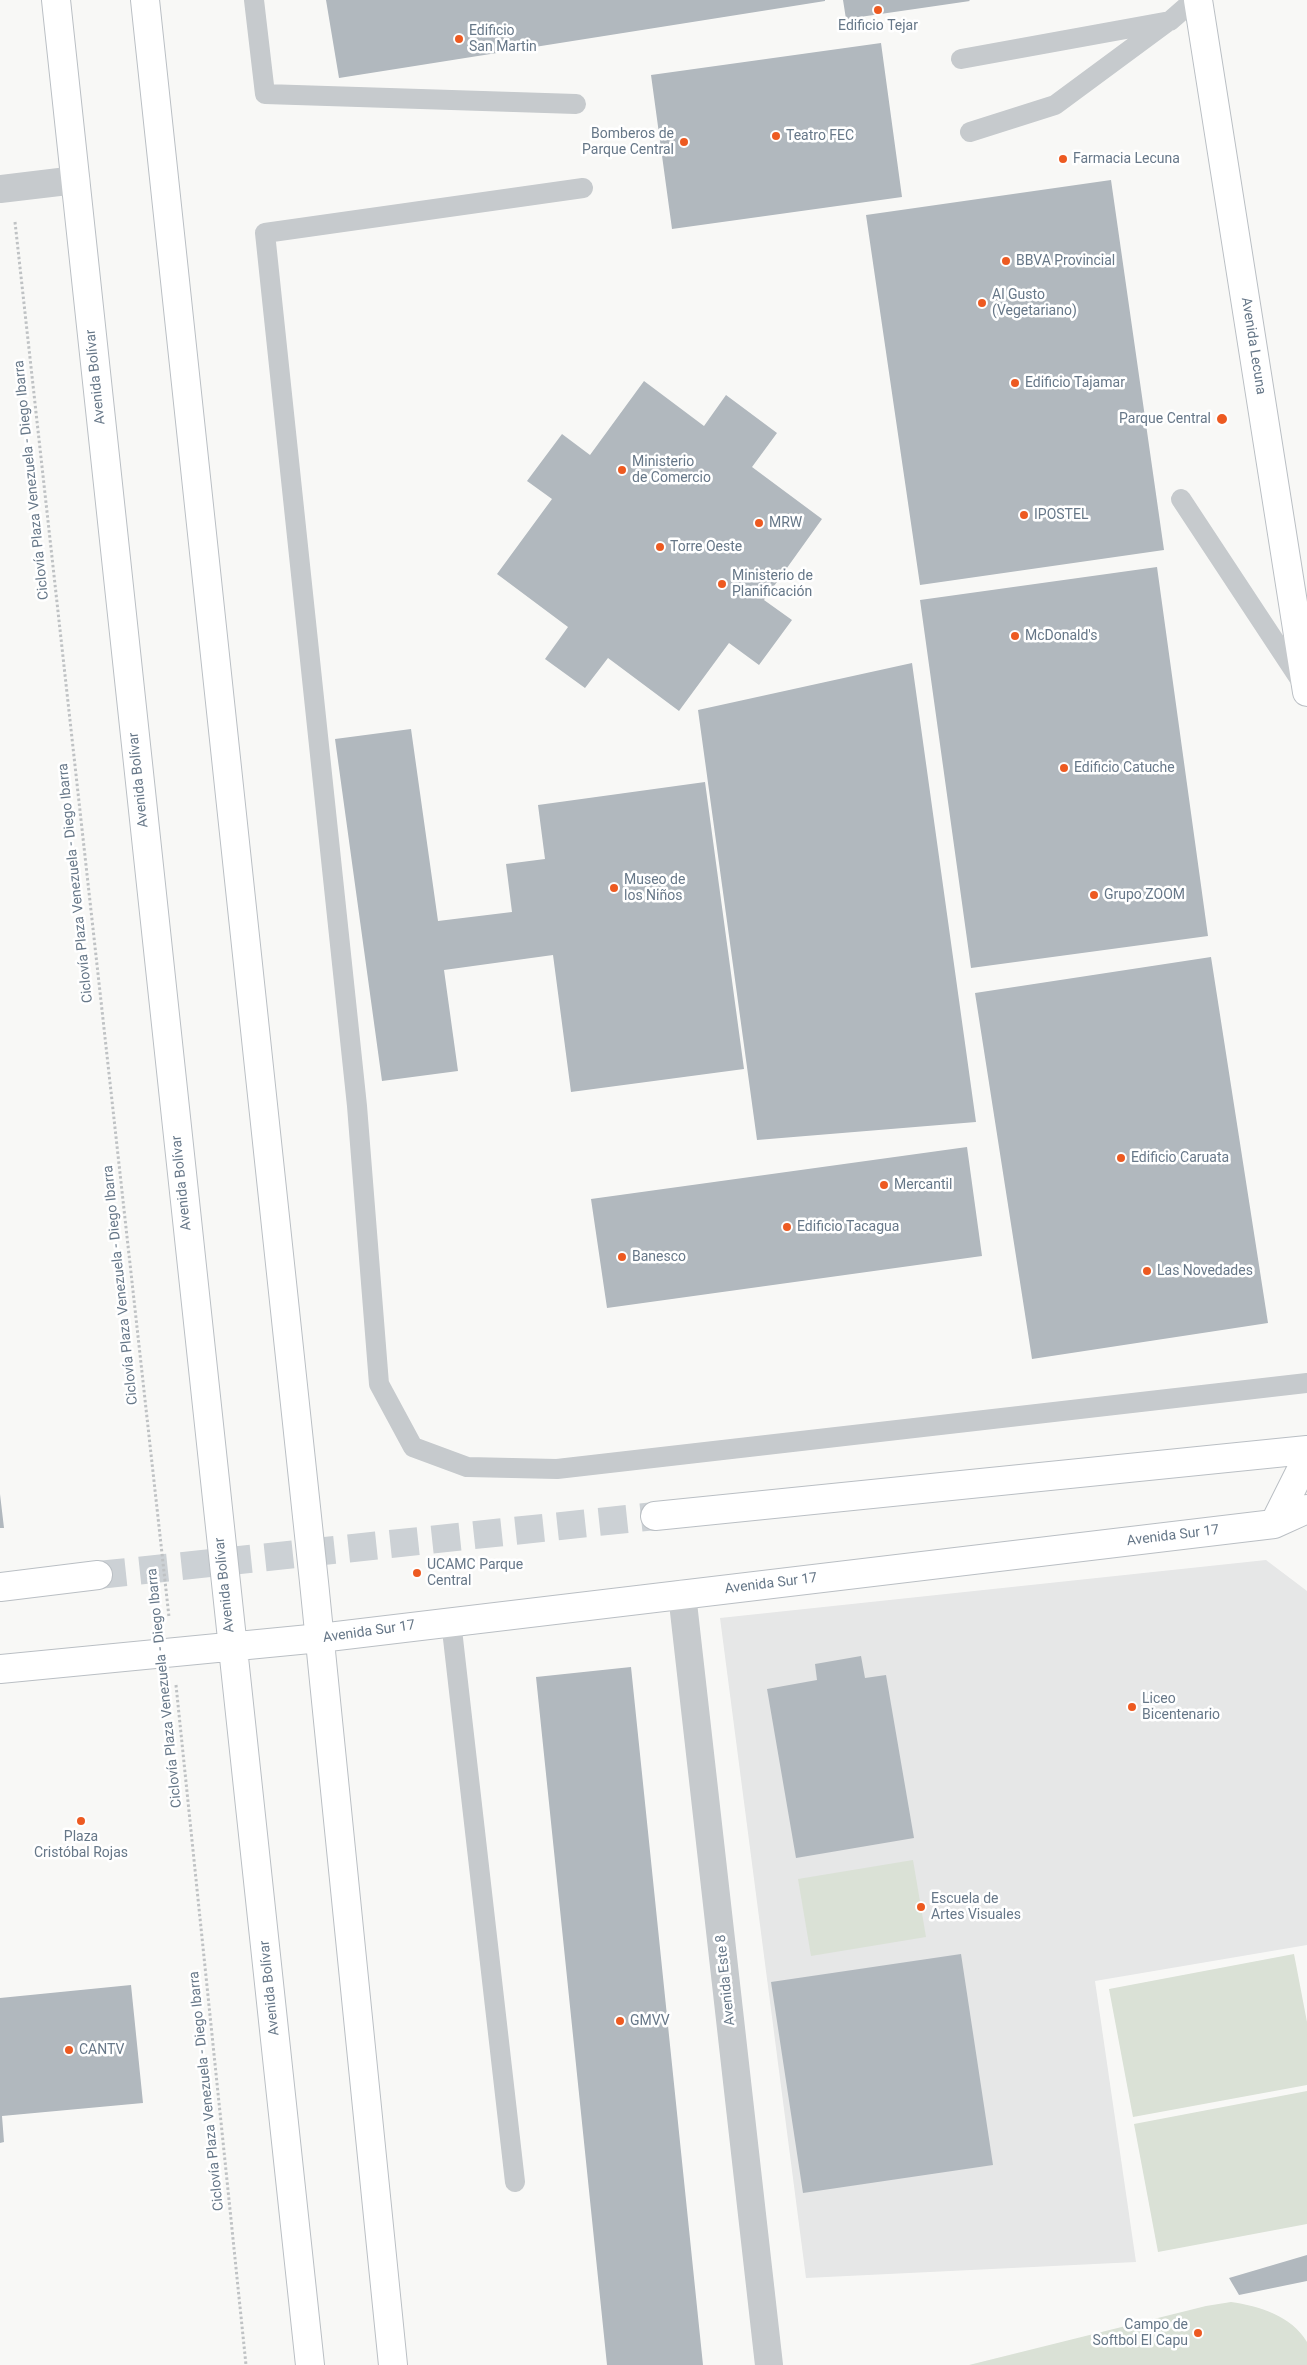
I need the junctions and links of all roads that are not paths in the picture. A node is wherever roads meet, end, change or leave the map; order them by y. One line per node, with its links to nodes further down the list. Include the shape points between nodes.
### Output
1 (56, 0): 9 (main road, Avenida Bolívar)
2 (144, 0): 24 (main road)
3 (254, 0): 7 (lane, via 264,94)
4 (1196, 0): 5 (lane); 13 (main road, Avenida Lecuna)
5 (1170, 21): 6 (lane); 8 (lane, via 1055,105)
6 (961, 59)
7 (576, 104)
8 (970, 132)
9 (76, 180): 11 (street); 25 (main road, Avenida Bolívar)
10 (583, 188): 14 (lane, via 265,233 357,1106 379,1384 414,1447 467,1467 557,1469)
11 (0, 189)
12 (1181, 499): 13 (lane)
13 (1307, 690)
14 (1307, 1383)
15 (1307, 1450): 18 (main road)
16 (1307, 1458): 19 (main road)
17 (1307, 1509): 19 (main road, Avenida Sur 17)
18 (655, 1516)
19 (1274, 1524): 22 (main road, Avenida Sur 17)
20 (98, 1575): 21 (main road)
21 (0, 1587)
22 (682, 1594): 23 (main road, Avenida Sur 17); 30 (street, Avenida Este 8)
23 (451, 1621): 24 (main road, Avenida Sur 17); 27 (lane)
24 (320, 1638): 25 (main road, Avenida Sur 17); 29 (main road)
25 (232, 1648): 26 (main road, Avenida Sur 17); 28 (main road, Avenida Bolívar)
26 (0, 1669)
27 (515, 2182)
28 (310, 2365)
29 (393, 2365)
30 (769, 2365)

